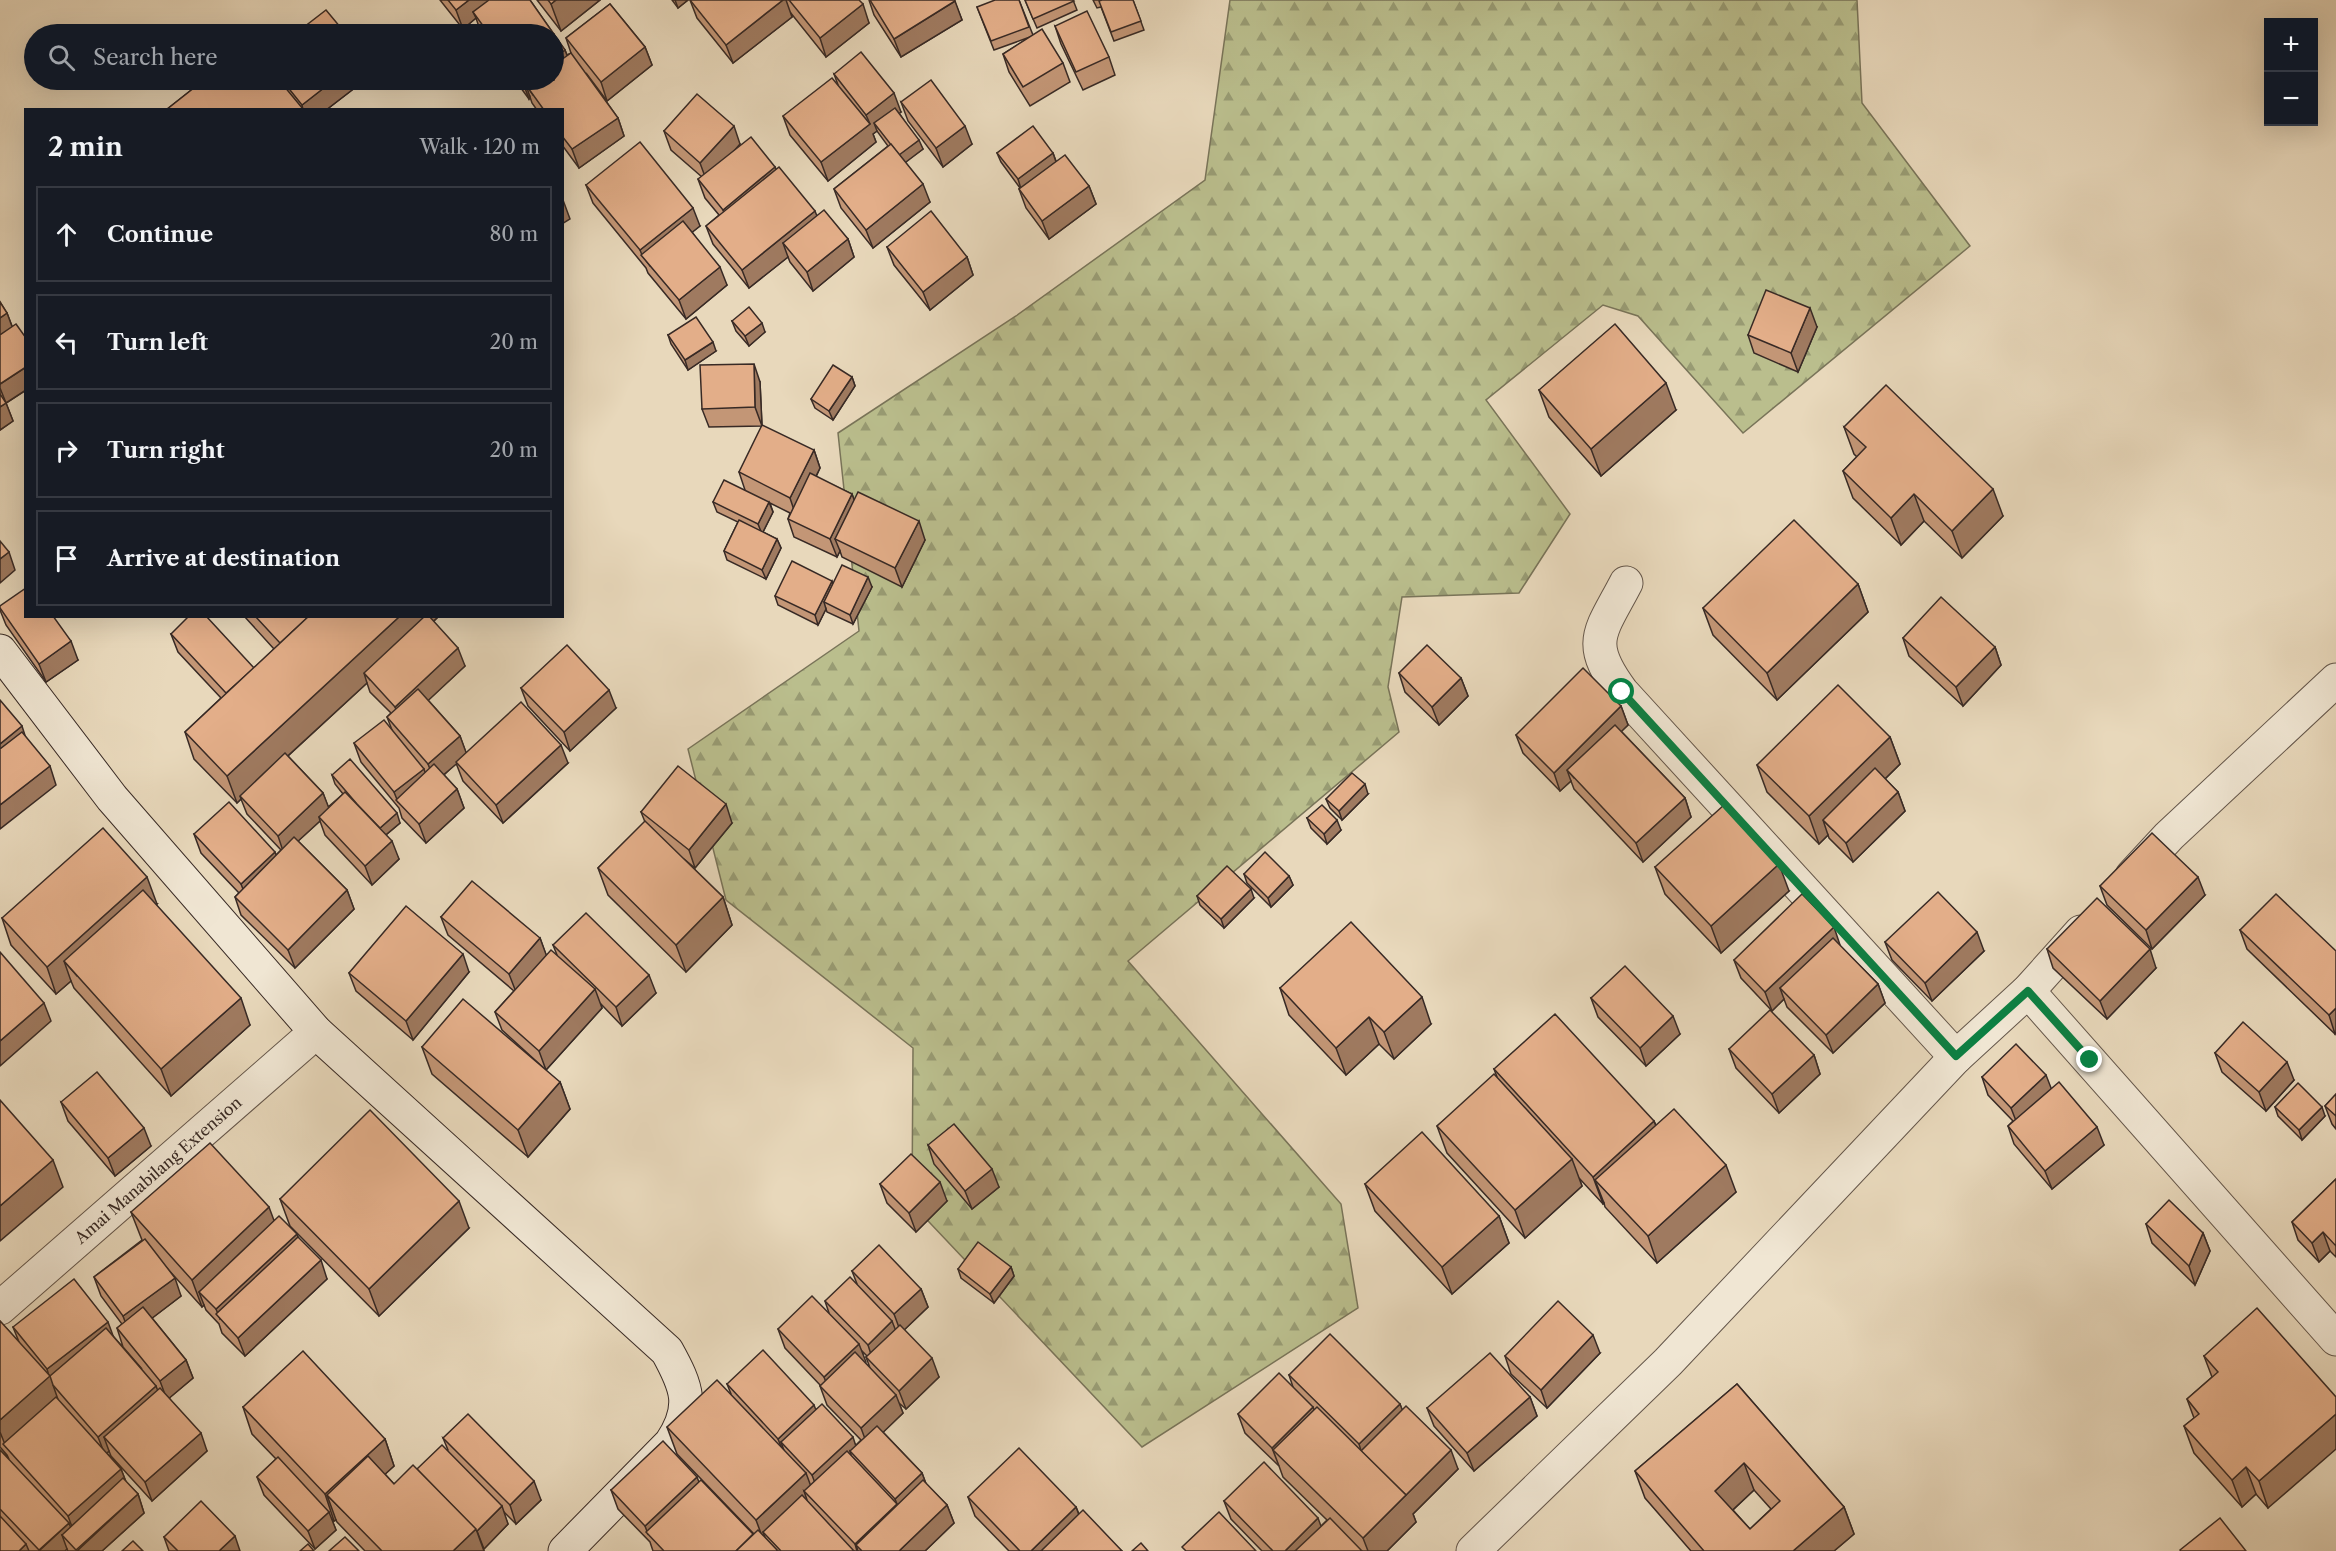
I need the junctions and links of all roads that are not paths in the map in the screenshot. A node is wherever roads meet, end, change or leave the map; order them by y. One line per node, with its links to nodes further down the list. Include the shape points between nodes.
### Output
1 (1626, 584): 6 (street, via 1601,632 1599,649 1607,671)
2 (0, 651): 5 (street, via 112,798)
3 (2336, 680): 4 (street, via 2169,836)
4 (2028, 991): 6 (street); 8 (street)
5 (316, 1032): 7 (street, Amai Manabilang Extension); 9 (street, via 667,1351 682,1377 687,1404 682,1426 671,1443)
6 (1956, 1056): 10 (street, via 1668,1362)
7 (0, 1308)
8 (2336, 1339)
9 (565, 1551)
10 (1473, 1551)

